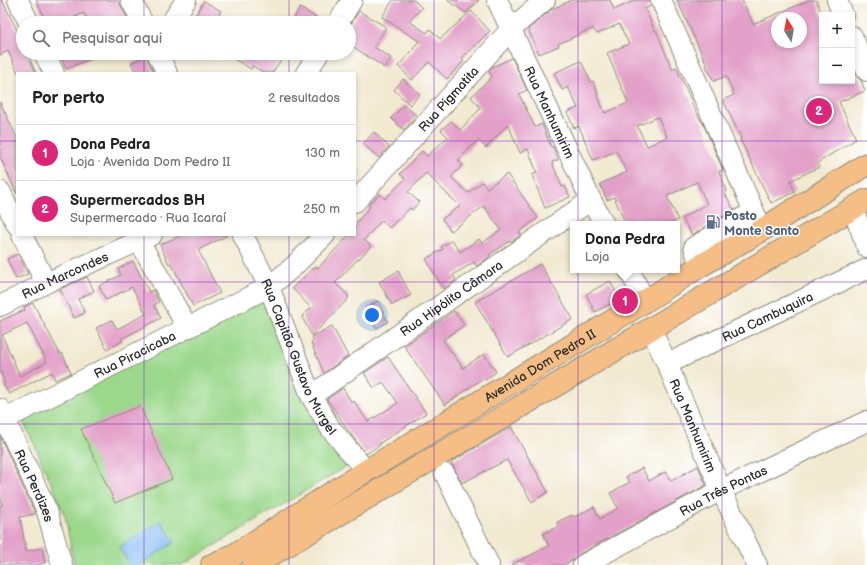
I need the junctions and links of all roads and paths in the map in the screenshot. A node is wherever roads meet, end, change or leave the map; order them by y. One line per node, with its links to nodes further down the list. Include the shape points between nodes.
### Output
1 (18, 0): 10 (street)
2 (131, 0): 11 (street)
3 (186, 0): 12 (street)
4 (352, 0): 13 (street)
5 (497, 0): 14 (street, Rua Manhumirim)
6 (545, 0): 14 (street, Rua Pigmatita)
7 (661, 0): 30 (street)
8 (837, 0): 9 (street)
9 (842, 12)
10 (26, 16)
11 (139, 16)
12 (176, 16)
13 (342, 16)
14 (511, 29): 25 (street, Rua Manhumirim); 26 (street, Rua Pigmatita)
15 (855, 43): 19 (street)
16 (48, 60): 20 (street)
17 (161, 60): 21 (street)
18 (314, 60): 22 (street)
19 (867, 71)
20 (54, 72)
21 (167, 72)
22 (307, 72)
23 (867, 164): 30 (main road, Avenida Dom Pedro II)
24 (0, 191): 29 (street)
25 (591, 200): 28 (street, Rua Manhumirim); 45 (street, Rua Hipólito Câmara)
26 (356, 201)
27 (860, 204): 35 (street); 43 (main road, Avenida Dom Pedro II)
28 (602, 221)
29 (16, 223)
30 (759, 231): 40 (main road, Avenida Dom Pedro II)
31 (22, 236): 38 (street)
32 (244, 236): 39 (street, Rua Capitão Gustavo Murgel)
33 (324, 236): 39 (street)
34 (142, 237): 38 (street, Rua Marcondes); 42 (street)
35 (867, 247)
36 (867, 270): 44 (street, Rua Cambuquira)
37 (631, 273): 40 (street)
38 (46, 283): 41 (street, Rua Marcondes)
39 (269, 287): 42 (street, Rua Piracicaba); 45 (street, Rua Capitão Gustavo Murgel)
40 (645, 301): 48 (main road, Avenida Dom Pedro II)
41 (0, 306)
42 (188, 328): 46 (street, Rua Piracicaba)
43 (651, 329): 44 (street, Rua Manhumirim); 51 (main road, Avenida Dom Pedro II)
44 (667, 364): 50 (street, Rua Manhumirim)
45 (311, 396): 48 (street, Rua Capitão Gustavo Murgel, via 331,429)
46 (2, 416): 52 (street, Rua Perdizes, via 47,511)
47 (867, 421): 50 (street, Rua Três Pontas)
48 (366, 471): 53 (main road, Avenida Dom Pedro II, via 234,555)
49 (445, 474): 55 (street)
50 (721, 490): 56 (street, Rua Três Pontas); 57 (street, Rua Manhumirim)
51 (276, 559): 54 (main road, Avenida Dom Pedro II)
52 (62, 565)
53 (212, 565)
54 (254, 565)
55 (489, 565)
56 (583, 565)
57 (757, 565)

